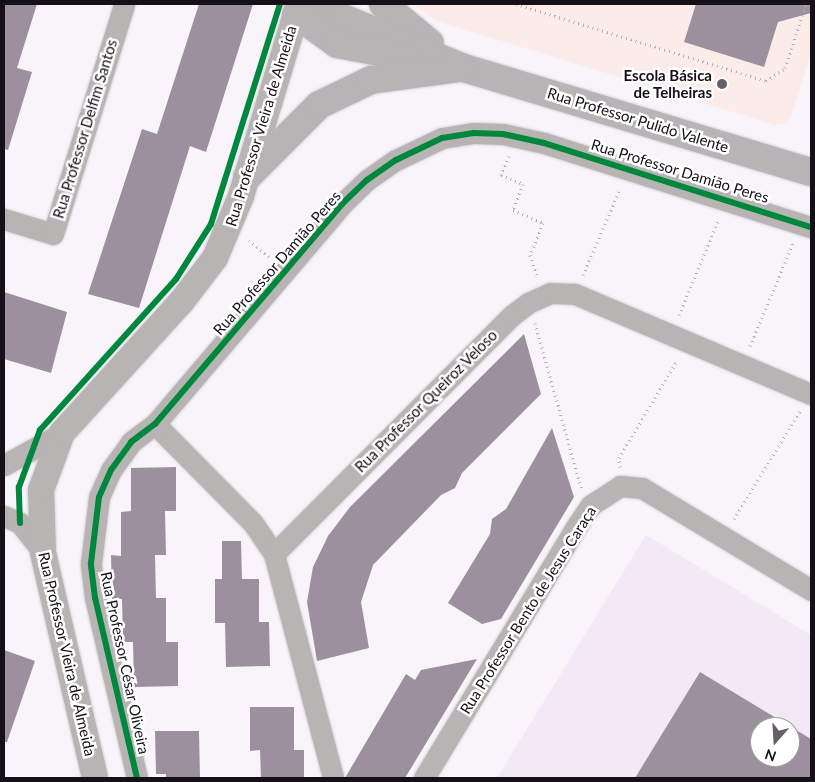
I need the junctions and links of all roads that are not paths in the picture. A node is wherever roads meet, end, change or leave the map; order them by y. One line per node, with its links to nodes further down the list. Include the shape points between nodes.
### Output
1 (124, 4): 7 (street, Rua Professor Delfim Santos, via 53,234)
2 (383, 4): 4 (main road, via 405,25)
3 (297, 9): 4 (main road, Rua Professor Pulido Valente, via 337,44); 6 (street, Rua Professor Vieira de Almeida)
4 (464, 68): 5 (main road, Rua Professor Pulido Valente); 6 (main road, via 371,80 319,105)
5 (811, 171)
6 (247, 177): 11 (street, Rua Professor Vieira de Almeida, via 228,232 197,283)
7 (4, 219)
8 (807, 225): 10 (street, Rua Professor Damião Peres, via 544,143 489,133 442,138 396,160 367,180 342,204)
9 (806, 401): 15 (street, Rua Professor Queiroz Veloso, via 742,365 671,334 575,294 550,293 528,303 511,316)
10 (155, 424): 15 (street, via 243,512); 18 (street, Rua Professor César Oliveira, via 131,442 111,470 99,497 91,563)
11 (62, 433): 12 (street); 14 (street, Rua Professor Vieira de Almeida, via 41,490)
12 (4, 465)
13 (4, 516): 14 (street, via 20,523)
14 (43, 552): 17 (street, Rua Professor Vieira de Almeida)
15 (274, 554): 19 (street)
16 (811, 590): 20 (street, Rua Professor Bento de Jesus Caraça, via 642,488 627,484 606,493 591,505)
17 (95, 778)
18 (137, 778)
19 (333, 778)
20 (424, 778)

